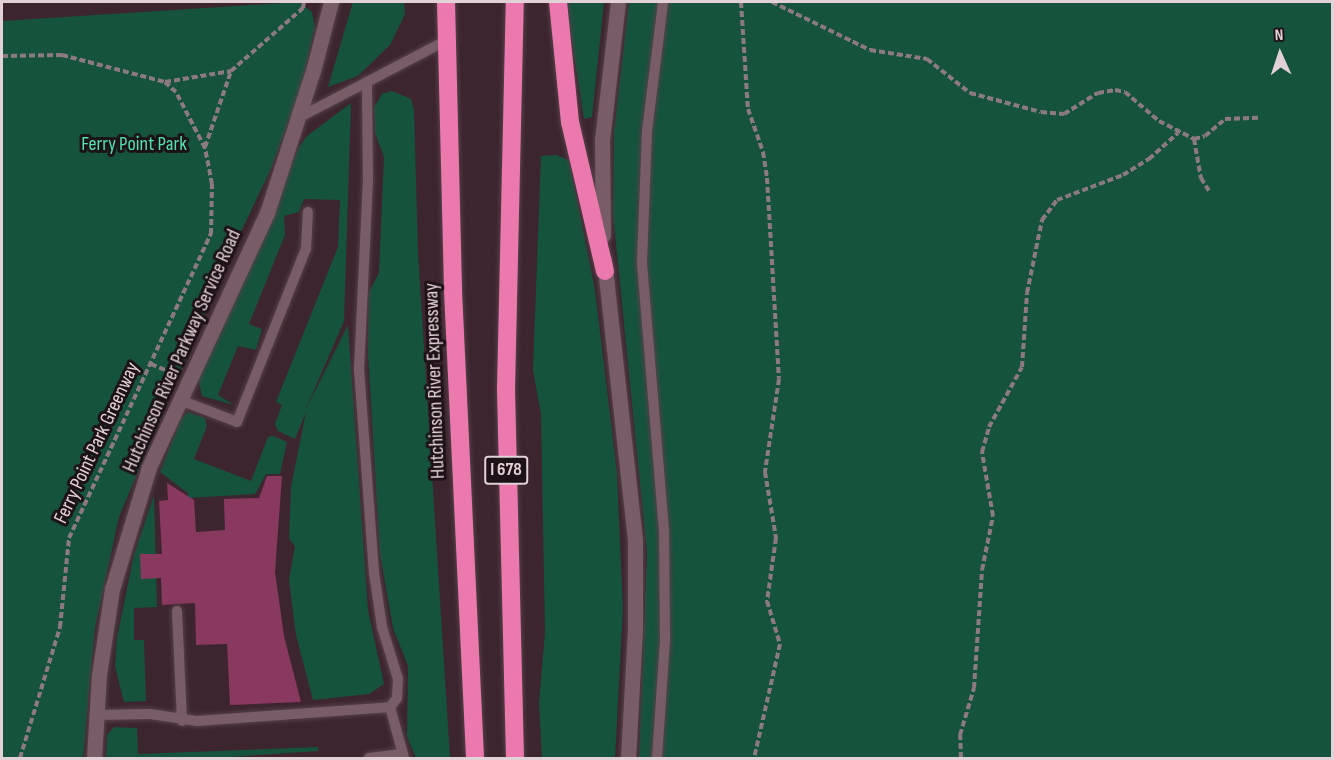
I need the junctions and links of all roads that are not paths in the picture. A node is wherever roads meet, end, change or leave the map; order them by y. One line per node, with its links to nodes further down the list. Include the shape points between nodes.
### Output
1 (331, 2): 9 (street, Hutchinson River Parkway Service Road)
2 (446, 2): 7 (highway, Hutchinson River Expressway / I 678)
3 (515, 2): 21 (highway, I 678, via 506,458)
4 (558, 2): 11 (highway, via 570,122)
5 (618, 2): 11 (street, via 601,161)
6 (663, 2): 23 (lane, via 647,131 642,261 660,456 666,583)
7 (447, 40): 8 (lane); 20 (highway, Hutchinson River Expressway / I 678, via 453,291)
8 (367, 82): 9 (lane); 14 (lane, via 366,253 358,350 374,573 382,627 399,686)
9 (298, 118): 12 (street, Hutchinson River Parkway Service Road, via 267,213)
10 (308, 212): 12 (lane, via 306,249 237,422)
11 (605, 271): 22 (street, via 635,540)
12 (180, 400): 15 (street, Hutchinson River Parkway Service Road, via 149,467 112,589)
13 (177, 611): 16 (lane)
14 (390, 707): 16 (lane); 17 (lane)
15 (95, 715): 16 (lane, via 150,714); 18 (street, Hutchinson River Parkway Service Road)
16 (182, 721)
17 (403, 756): 19 (lane)
18 (94, 759)
19 (369, 759)
20 (475, 759)
21 (515, 759)
22 (628, 759)
23 (657, 759)

